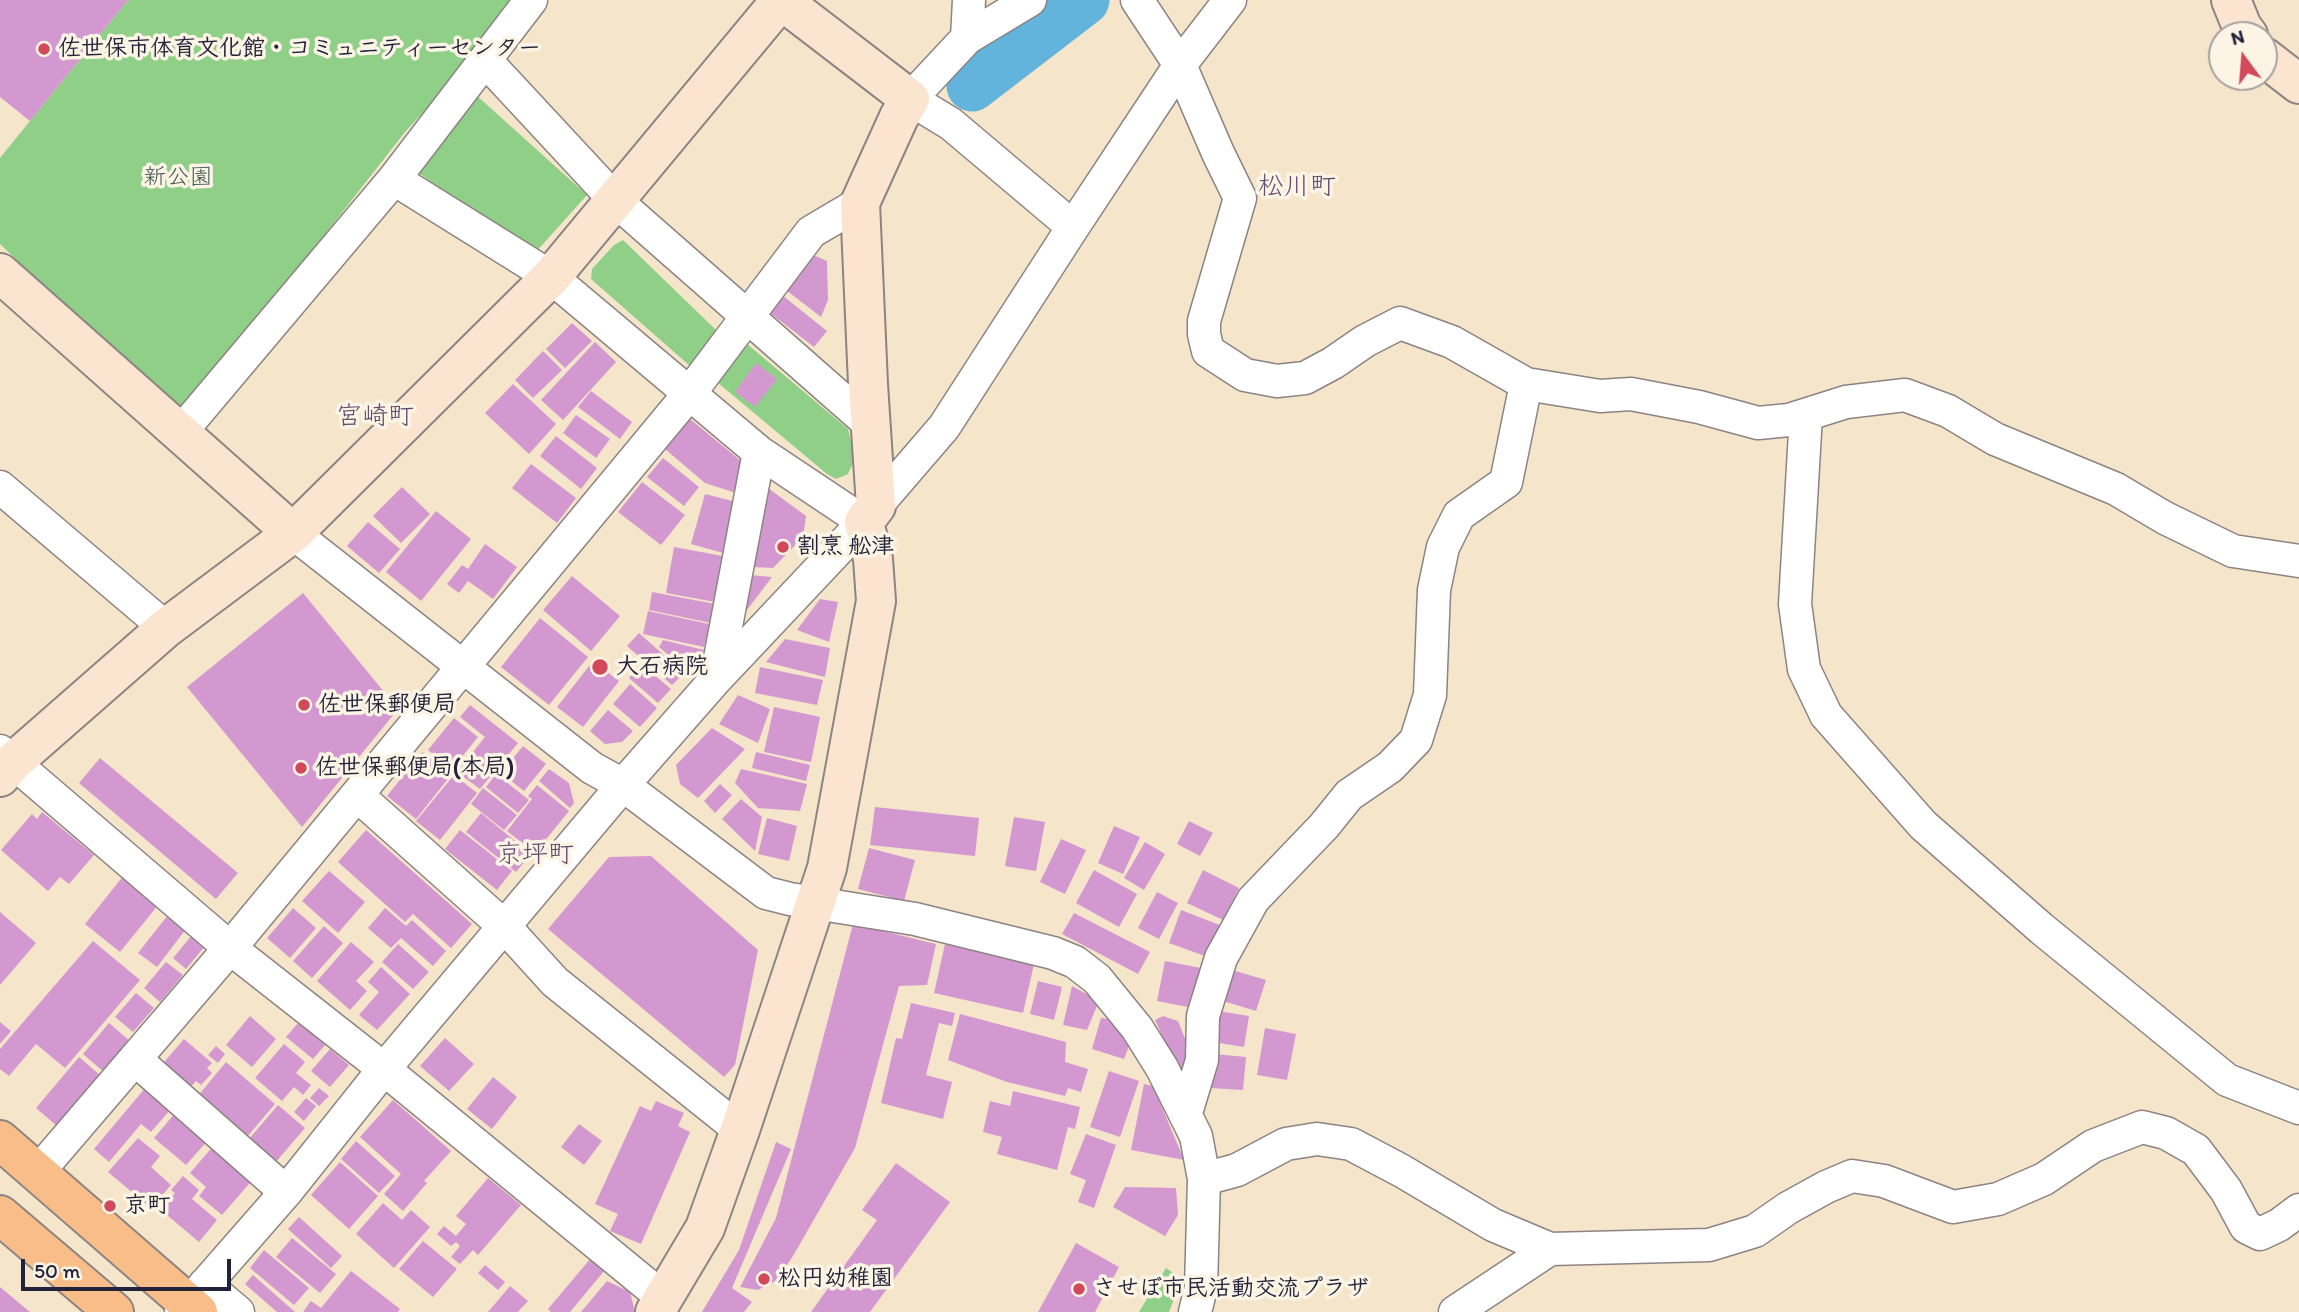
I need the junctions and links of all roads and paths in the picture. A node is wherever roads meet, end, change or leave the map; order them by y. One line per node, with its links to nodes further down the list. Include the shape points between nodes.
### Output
1 (531, 0): 9 (street)
2 (969, 0): 8 (street)
3 (1030, 0): 8 (street)
4 (1137, 0): 10 (street)
5 (1230, 0): 10 (street)
6 (2231, 0): 7 (street)
7 (2240, 21)
8 (967, 38): 13 (street)
9 (485, 60): 14 (street); 15 (street)
10 (1180, 65): 17 (street); 21 (street, via 1240,198 1204,321 1208,351 1245,375 1277,381 1305,378 1400,323 1452,342)
11 (2278, 68): 12 (street)
12 (2299, 84)
13 (910, 99): 15 (street, via 781,0); 16 (street); 17 (street, via 951,124)
14 (394, 179): 19 (street); 25 (street)
15 (616, 201): 19 (street); 20 (street)
16 (860, 203): 20 (street, via 811,232); 24 (street)
17 (1073, 226): 28 (street, via 944,428)
18 (0, 273): 25 (street)
19 (551, 277): 22 (street); 29 (street)
20 (748, 318): 22 (street); 24 (street)
21 (1527, 384): 23 (street, via 1600,396 1631,394 1758,423); 43 (street, via 1506,482 1459,515 1443,547 1434,590 1430,695 1416,740 1390,767 1349,795 1254,900 1221,958 1203,1016 1202,1060)
22 (689, 394): 26 (street); 32 (street)
23 (1806, 415): 30 (street, via 1846,402 1905,395 1948,411 1995,439 2116,489 2233,551); 42 (street, via 1795,604 1804,669 1825,715 1923,825 2042,929 2227,1080)
24 (872, 426): 28 (street)
25 (180, 433): 29 (street)
26 (759, 452): 28 (street); 33 (street)
27 (0, 487): 31 (street)
28 (870, 514): 33 (street); 37 (street, via 876,601 827,868)
29 (293, 533): 31 (street); 32 (street)
30 (2299, 561)
31 (166, 628): 34 (street)
32 (464, 667): 35 (street, via 592,768); 36 (street)
33 (716, 679): 35 (street)
34 (4, 763): 39 (street)
35 (624, 785): 37 (street, via 766,892); 38 (street)
36 (357, 795): 38 (street); 39 (street)
37 (814, 902): 43 (street, via 915,919 1074,962 1097,979 1125,1011); 44 (street)
38 (505, 927): 41 (street); 44 (street, via 555,982)
39 (230, 948): 40 (street); 41 (street)
40 (135, 1059): 46 (street); 48 (street)
41 (384, 1069): 48 (street); 53 (street)
42 (2299, 1108)
43 (1185, 1112): 47 (street, via 1196,1136)
44 (740, 1130): 53 (street, via 705,1228)
45 (0, 1140): 46 (highway)
46 (38, 1172): 52 (highway)
47 (1204, 1179): 51 (street, via 1237,1170 1286,1144 1317,1139 1351,1144 1493,1225); 56 (street, via 1201,1288)
48 (286, 1192): 52 (street)
49 (2299, 1210): 51 (street, via 2260,1234 2246,1227 2196,1150 2166,1133 2142,1127 2093,1146 2044,1178 1998,1199 1953,1207 1884,1181 1853,1176 1788,1208 1755,1231 1709,1245)
50 (0, 1215): 54 (highway)
51 (1550, 1249): 57 (street)
52 (193, 1303): 55 (street)
53 (658, 1304)
54 (114, 1312)
55 (238, 1312)
56 (1195, 1312)
57 (1455, 1312)

